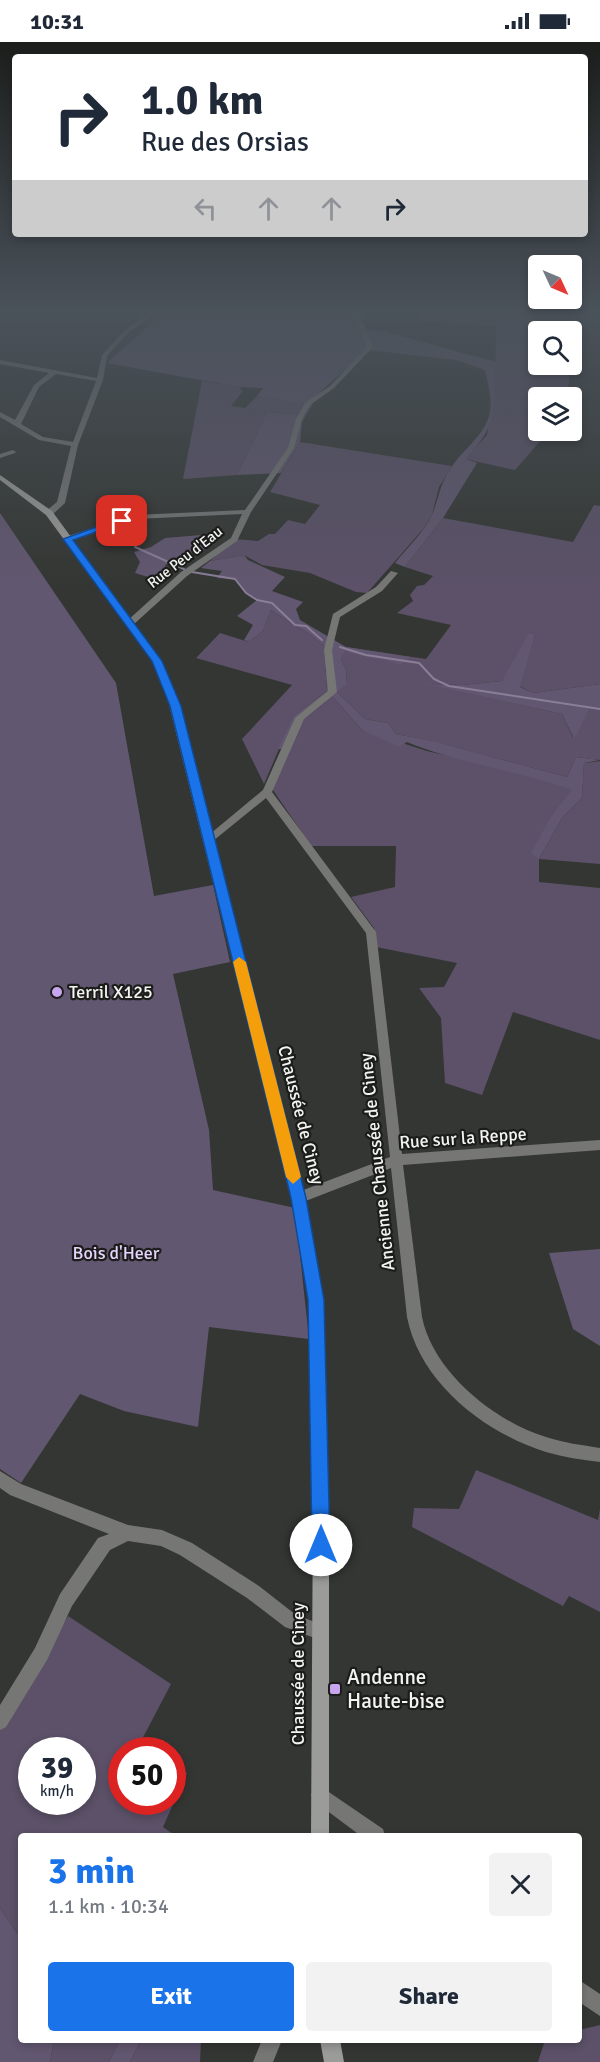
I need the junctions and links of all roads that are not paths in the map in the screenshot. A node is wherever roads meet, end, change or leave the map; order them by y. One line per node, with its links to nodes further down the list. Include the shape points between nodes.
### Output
1 (27, 403): 5 (street)
2 (91, 403): 6 (street)
3 (308, 403): 10 (street, Rue Peu d'Eau, via 291,448)
4 (0, 414): 5 (street)
5 (17, 424): 6 (street, via 41,439)
6 (75, 445): 11 (street, via 61,503)
7 (13, 452): 8 (street)
8 (0, 456)
9 (0, 477): 11 (main road, Chaussée de Ciney)
10 (246, 512): 12 (street, via 135,517); 14 (street, Rue Peu d'Eau, via 234,539 184,574)
11 (49, 513): 12 (main road, Chaussée de Ciney)
12 (68, 539): 14 (main road, Chaussée de Ciney)
13 (394, 573): 15 (street, via 379,589 336,616 328,650 333,692 300,718)
14 (130, 623): 16 (main road, Chaussée de Ciney, via 168,684)
15 (267, 792): 16 (street); 18 (street, Ancienne Chaussée de Ciney, via 371,933)
16 (209, 839): 19 (main road, Chaussée de Ciney)
17 (600, 1145): 18 (street, Rue sur la Reppe)
18 (396, 1160): 19 (street, Rue sur la Reppe); 20 (street, Ancienne Chaussée de Ciney, via 419,1334 440,1370 465,1398 506,1427 549,1445)
19 (298, 1198): 23 (main road, Chaussée de Ciney, via 316,1300)
20 (600, 1455)
21 (0, 1479): 22 (street, via 16,1490)
22 (128, 1533): 23 (street, via 162,1538 186,1549 291,1621); 24 (street, via 104,1544 66,1600 40,1654)
23 (320, 1632): 25 (main road, Chaussée de Ciney)
24 (0, 1721)
25 (320, 1795): 26 (main road, Chaussée de Ciney); 27 (street)
26 (320, 1833)
27 (372, 1833)
28 (582, 1992): 29 (street)
29 (600, 2006)
30 (271, 2043): 32 (street)
31 (331, 2043): 33 (main road)
32 (263, 2062)
33 (334, 2062)

